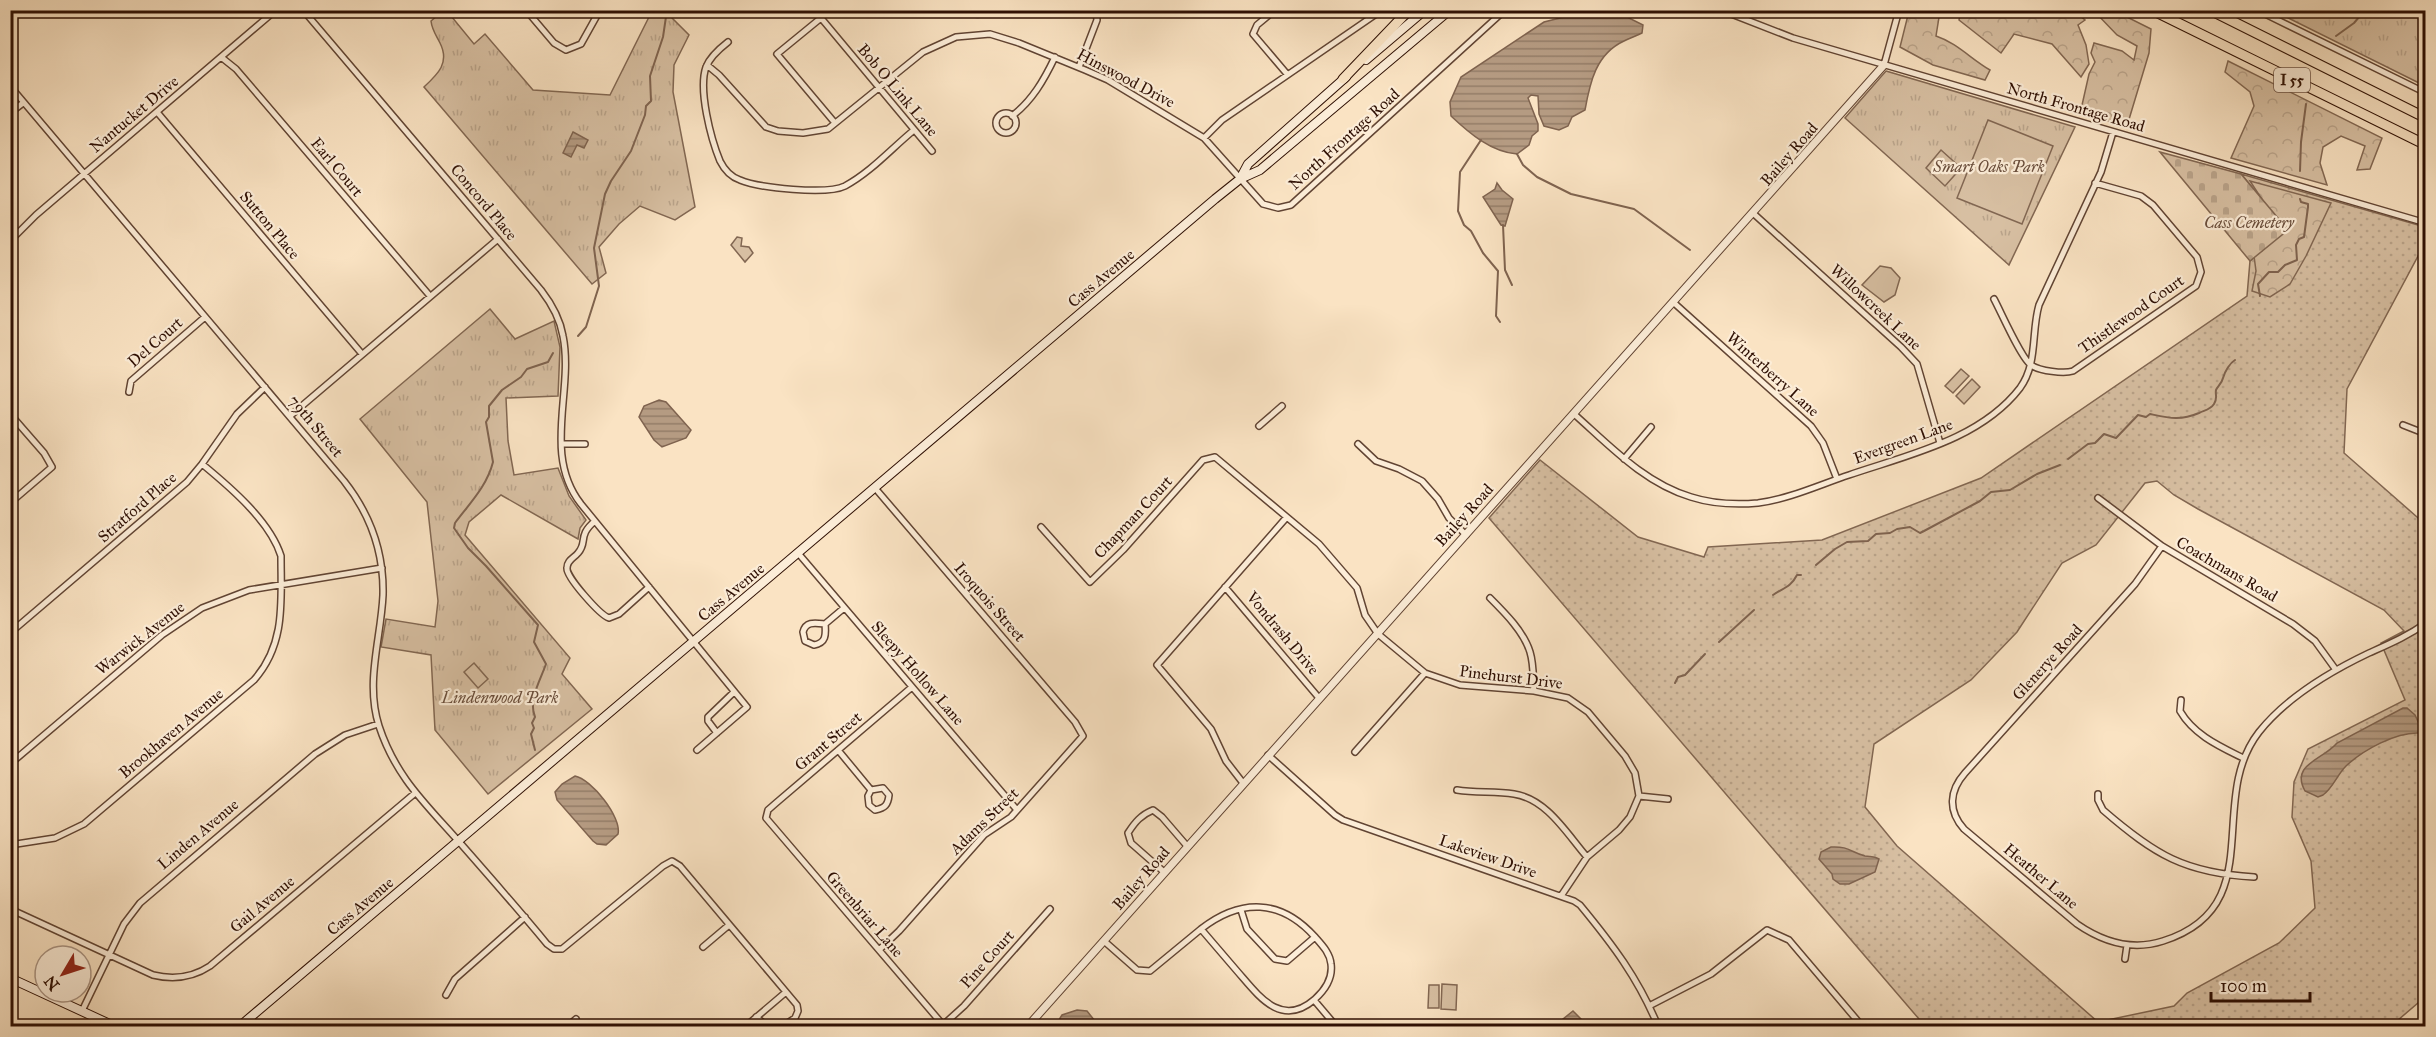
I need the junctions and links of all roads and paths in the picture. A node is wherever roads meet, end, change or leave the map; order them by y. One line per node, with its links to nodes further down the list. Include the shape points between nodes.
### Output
1 (276, 10): 18 (street, Nantucket Drive)
2 (303, 10): 44 (street, Concord Place)
3 (526, 10): 4 (street, via 554,44 566,50 580,44)
4 (600, 10)
5 (1096, 10): 22 (street, via 1095,27)
6 (1275, 10): 23 (street, via 1257,25 1253,34)
7 (1382, 10): 23 (street)
8 (1409, 10): 24 (highway)
9 (1425, 10): 24 (main road, Cass Avenue)
10 (1450, 10): 40 (main road, Cass Avenue, via 1260,170)
11 (1505, 10): 40 (street, North Frontage Road, via 1291,205 1278,208 1263,204)
12 (1721, 10): 21 (street, North Frontage Road, via 1793,38)
13 (1899, 10): 21 (street, Bailey Road)
14 (2152, 10): 37 (highway, I 55)
15 (2210, 10): 32 (highway, I 55)
16 (2257, 10): 27 (street)
17 (728, 42): 20 (street)
18 (221, 57): 29 (street, Nantucket Drive); 46 (street, Earl Court, via 236,69)
19 (1055, 57): 22 (street, Hinswood Drive); 26 (street, Hinswood Drive, via 990,34 963,35 923,52); 31 (street, via 1040,86)
20 (707, 65): 33 (street, Hinswood Drive, via 770,129 812,133); 34 (street, via 703,85 716,149 723,166 740,181 804,190 836,189 859,177)
21 (1884, 65): 35 (street, North Frontage Road); 42 (street, Bailey Road)
22 (1079, 67): 36 (street, Hinswood Drive, via 1108,80)
23 (1287, 74): 36 (street, via 1222,120)
24 (1343, 79): 40 (main road, Cass Avenue, via 1248,164)
25 (10, 86): 28 (street, 79th Street)
26 (879, 88): 33 (street, Hinswood Drive); 33 (street, Bob O Link Lane, via 821,18 777,54); 34 (street, Bob O Link Lane)
27 (2426, 93)
28 (23, 103): 30 (street); 39 (street, 79th Street)
29 (157, 112): 39 (street, Nantucket Drive); 50 (street, Sutton Place)
30 (10, 113)
31 (1012, 116)
32 (2426, 118)
33 (835, 123)
34 (914, 130): 38 (street, Bob O Link Lane)
35 (2113, 132): 41 (street, Evergreen Lane); 43 (street, North Frontage Road)
36 (1204, 138): 40 (street, North Frontage Road)
37 (2426, 145)
38 (932, 151)
39 (84, 174): 45 (street, Nantucket Drive); 49 (street, 79th Street)
40 (1240, 179): 70 (main road, Cass Avenue)
41 (2095, 183): 51 (street, Evergreen Lane, via 2039,305); 51 (street, Thistlewood Court, via 2141,196 2152,205 2197,257 2199,279 2190,291 2073,371 2063,374)
42 (1754, 214): 48 (street, Bailey Road); 65 (street, Willowcreek Lane, via 1917,364)
43 (2426, 223)
44 (498, 239): 46 (street); 62 (street, Concord Place, via 546,297 560,325 565,351)
45 (10, 241)
46 (430, 296): 50 (street)
47 (1994, 299): 51 (street)
48 (1673, 302): 56 (street, Bailey Road); 68 (street, Winterberry Lane, via 1811,426 1823,442)
49 (206, 317): 52 (street, 79th Street); 53 (street, Del Court, via 131,381)
50 (362, 354): 57 (street)
51 (2031, 365): 65 (street, Evergreen Lane, via 2025,380 2007,402)
52 (265, 387): 57 (street, 79th Street); 67 (street, Stratford Place, via 230,422)
53 (129, 392)
54 (1282, 406): 59 (street)
55 (10, 414): 72 (street, via 52,467)
56 (1574, 414): 66 (street, Evergreen Lane); 76 (street, Bailey Road)
57 (290, 416): 79 (street, 79th Street, via 363,508)
58 (2403, 425): 61 (street)
59 (1259, 426)
60 (1651, 428): 66 (street)
61 (2426, 434)
62 (562, 444): 63 (street); 74 (street, Concord Place, via 568,482)
63 (585, 444)
64 (1358, 444): 76 (street, via 1376,461 1422,481)
65 (1940, 444): 68 (street, Evergreen Lane)
66 (1624, 459): 68 (street, Evergreen Lane, via 1669,489 1720,504 1771,501)
67 (202, 464): 80 (street, Brookhaven Avenue, via 236,493 270,533 281,556); 87 (street, Stratford Place, via 177,491)
68 (1837, 479)
69 (1251, 487): 73 (street, Pinehurst Drive); 75 (street, Chapman Court, via 1215,458 1203,460 1090,582)
70 (875, 488): 78 (main road, Cass Avenue); 99 (street, Iroquois Street)
71 (2098, 498): 77 (street, Coachmans Road)
72 (10, 503)
73 (1286, 518): 82 (street); 88 (street, Pinehurst Drive, via 1319,544 1355,585 1365,615)
74 (595, 521): 81 (street, Concord Place); 81 (street, via 584,531 582,549 567,569 601,613 609,618 619,614)
75 (1041, 527)
76 (1466, 534): 88 (street, Bailey Road)
77 (2162, 546): 90 (street, Coachmans Road, via 2293,624 2315,642); 111 (street, Glenerye Road, via 2135,584 1958,781)
78 (798, 553): 84 (street, Sleepy Hollow Lane); 89 (main road, Cass Avenue)
79 (382, 568): 80 (street, Warwick Avenue); 97 (street, 79th Street, via 373,659)
80 (281, 583): 105 (street, Warwick Avenue, via 226,597 180,621); 117 (street, Brookhaven Avenue, via 277,643 254,680 84,824 55,838)
81 (649, 587): 89 (street, Concord Place)
82 (1226, 587): 95 (street, Vondrash Drive); 106 (street, via 1157,665 1215,734 1226,761)
83 (1490, 598): 93 (street, via 1527,644)
84 (844, 608): 86 (street); 92 (street, Sleepy Hollow Lane)
85 (2426, 623): 90 (street)
86 (825, 624): 86 (street, via 807,625 803,633 806,641 814,645 822,642)
87 (10, 633)
88 (1378, 634): 91 (street, Pinehurst Drive); 95 (street, Bailey Road)
89 (692, 642): 94 (street, Concord Place); 116 (main road, Cass Avenue)
90 (2336, 670): 104 (street, via 2286,704 2260,730)
91 (1425, 673): 93 (street, Pinehurst Drive, via 1460,685); 102 (street)
92 (912, 687): 101 (street, Grant Street); 114 (street, Sleepy Hollow Lane)
93 (1534, 691): 112 (street, Pinehurst Drive, via 1568,698 1588,712 1629,761)
94 (734, 692): 98 (street, via 708,717); 98 (street, via 747,707)
95 (1319, 698): 103 (street, Bailey Road)
96 (2181, 700): 104 (street, via 2180,711 2194,729)
97 (378, 723): 109 (street, 79th Street, via 392,759); 135 (street, Linden Avenue, via 340,738 315,754 149,893 127,918)
98 (717, 733): 100 (street)
99 (1083, 736): 114 (street, Adams Street)
100 (697, 750)
101 (838, 750): 107 (street); 115 (street, Grant Street, via 768,810)
102 (1355, 752)
103 (1268, 755): 106 (street, Bailey Road); 123 (street, Lakeview Drive, via 1343,819)
104 (2243, 758): 121 (street, via 2235,787)
105 (10, 764)
106 (1243, 783): 118 (street, Bailey Road)
107 (871, 790): 107 (street, via 869,805 875,810 884,808 889,795 883,788)
108 (1457, 790): 119 (street, via 1514,794 1533,800)
109 (414, 794): 116 (street, 79th Street); 135 (street, Gail Avenue, via 203,971 167,979)
110 (2098, 794): 121 (street, via 2103,810 2151,848 2192,868)
111 (1952, 795): 132 (street, Heather Lane, via 1956,818 1971,835 2088,931)
112 (1639, 796): 113 (street); 119 (street, via 1627,822)
113 (1668, 799)
114 (1017, 810): 134 (street, Adams Street, via 984,835)
115 (766, 818): 134 (street, Greenbriar Lane)
116 (459, 841): 127 (street, 79th Street); 146 (main road, Cass Avenue)
117 (10, 845)
118 (1187, 846): 120 (street, Bailey Road); 120 (street, via 1153,810 1133,824 1128,833 1131,843)
119 (1587, 857): 123 (street)
120 (1164, 872): 131 (street, Bailey Road)
121 (2228, 876): 122 (street); 132 (street, Heather Lane, via 2217,901 2196,924 2165,940)
122 (2254, 877)
123 (1561, 896): 141 (street, Lakeview Drive, via 1580,905 1612,943)
124 (10, 909): 135 (street, Gail Avenue)
125 (1050, 909): 151 (street, Pine Court)
126 (1241, 910): 129 (street, via 1218,916); 130 (street, via 1267,907 1283,912); 130 (street, via 1247,929 1275,959 1287,961)
127 (525, 917): 128 (street, 79th Street, via 547,944 562,949 672,861); 139 (street, via 455,979)
128 (729, 925): 133 (street); 138 (street)
129 (1202, 929): 131 (street, via 1150,971 1137,969); 140 (street, via 1267,1004 1289,1011)
130 (1315, 937): 140 (street, via 1329,955 1332,972)
131 (1104, 941): 152 (street, Bailey Road)
132 (2127, 945): 136 (street)
133 (703, 947)
134 (879, 950): 151 (street, Greenbriar Lane)
135 (109, 955): 142 (street, Linden Avenue)
136 (2125, 958)
137 (10, 978): 142 (main road)
138 (786, 992): 143 (street); 150 (street, via 798,1011)
139 (446, 995)
140 (1314, 1000): 153 (street)
141 (1649, 1006): 154 (street, Lakeview Drive); 155 (street, via 1711,975 1767,930 1791,943)
142 (82, 1011): 145 (main road)
143 (756, 1017): 148 (street); 149 (street)
144 (576, 1019): 147 (street)
145 (114, 1026)
146 (240, 1026)
147 (568, 1026)
148 (746, 1026)
149 (767, 1026)
150 (783, 1026)
151 (944, 1026)
152 (1028, 1026)
153 (1336, 1026)
154 (1658, 1026)
155 (1862, 1026)

